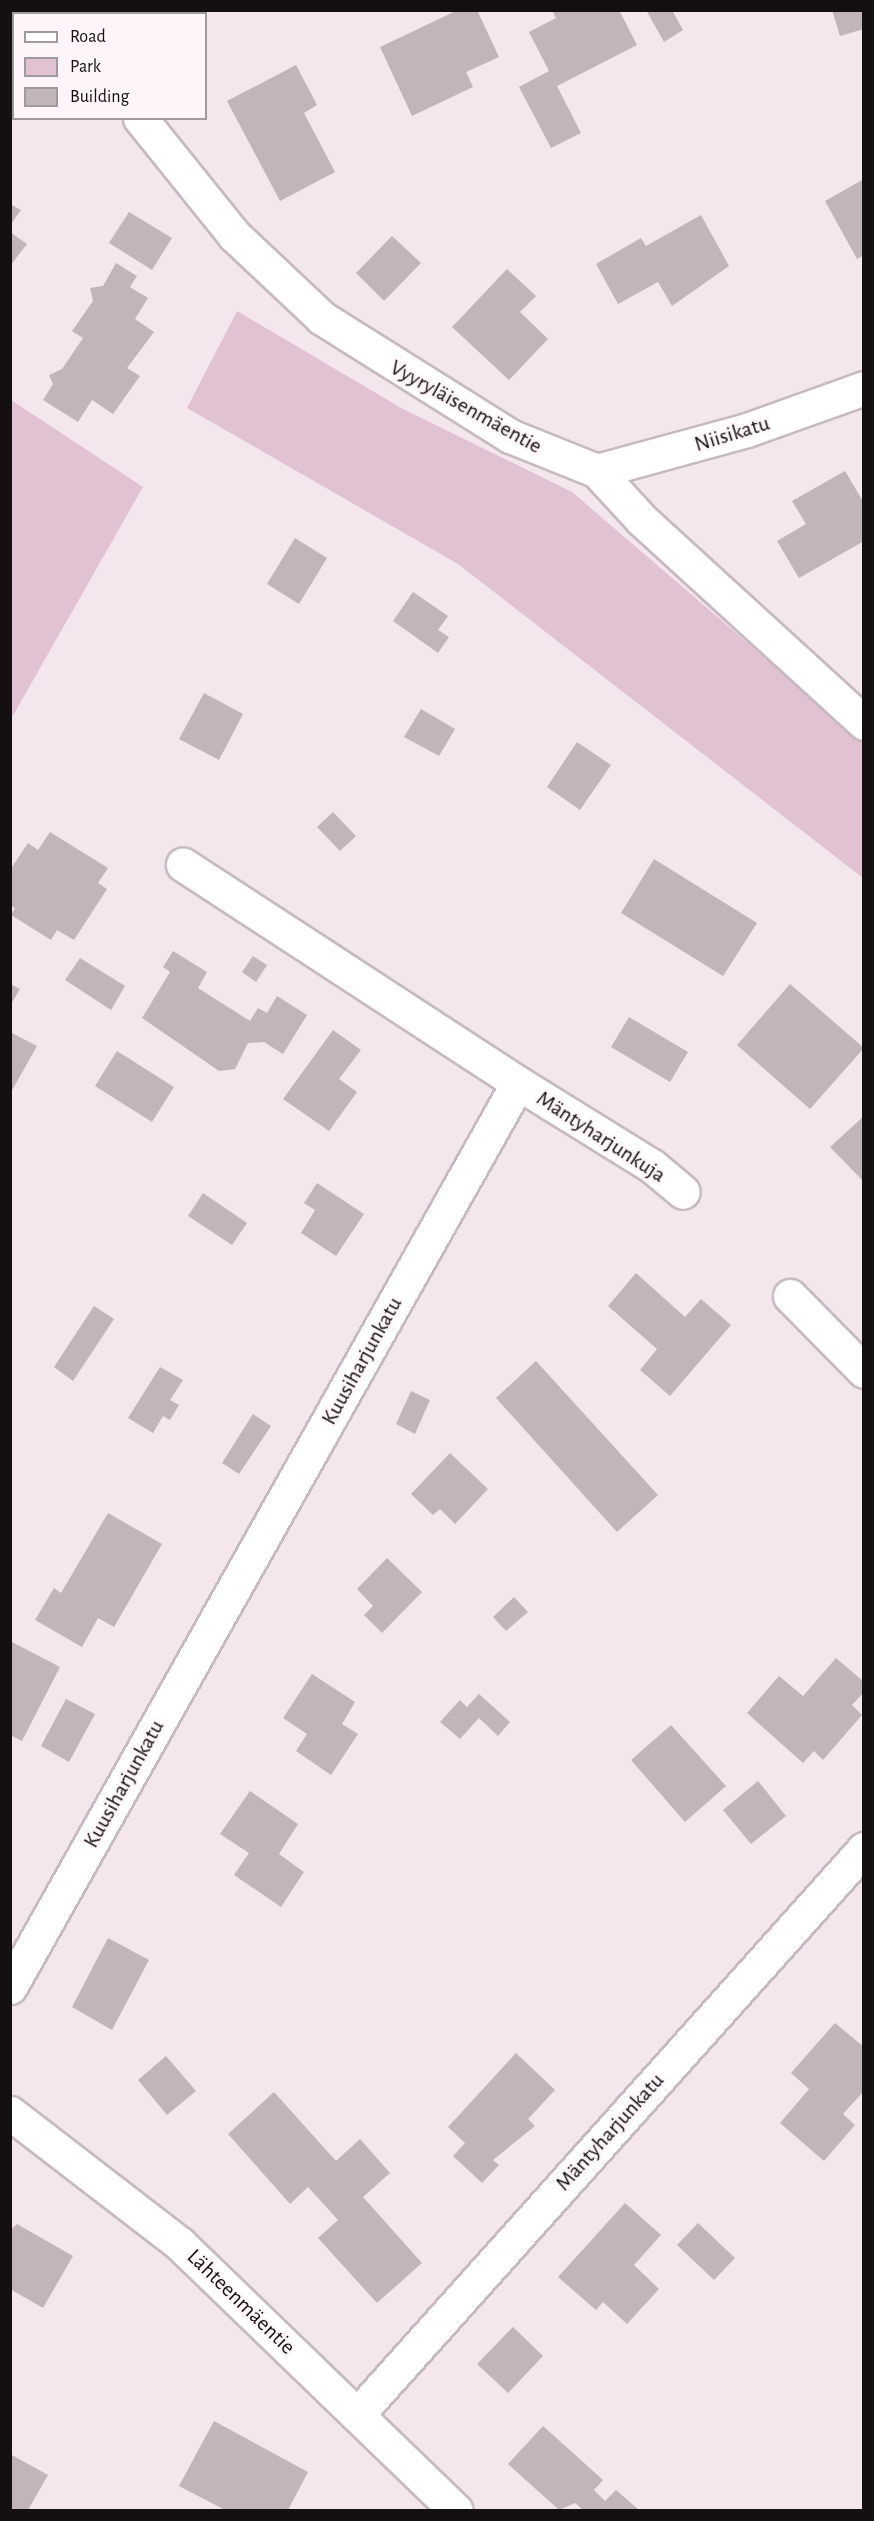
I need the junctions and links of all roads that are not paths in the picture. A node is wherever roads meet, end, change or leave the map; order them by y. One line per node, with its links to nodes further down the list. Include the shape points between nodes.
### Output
1 (142, 120): 3 (street, Vyyryläisenmäentie, via 234,235 322,318 510,436)
2 (864, 388): 3 (street, Niisikatu, via 747,430)
3 (597, 471): 4 (street, Vyyryläisenmäentie, via 642,520)
4 (864, 723)
5 (183, 865): 6 (street)
6 (518, 1083): 7 (street, Mäntyharjunkuja, via 652,1166); 11 (street, Kuusiharjunkatu)
7 (682, 1192)
8 (790, 1296): 9 (street)
9 (864, 1371)
10 (864, 1849): 13 (street, Mäntyharjunkatu)
11 (10, 1987)
12 (10, 2113): 13 (street, Lähteenmäentie, via 180,2244)
13 (357, 2415): 14 (street, Lähteenmäentie)
14 (455, 2511)

